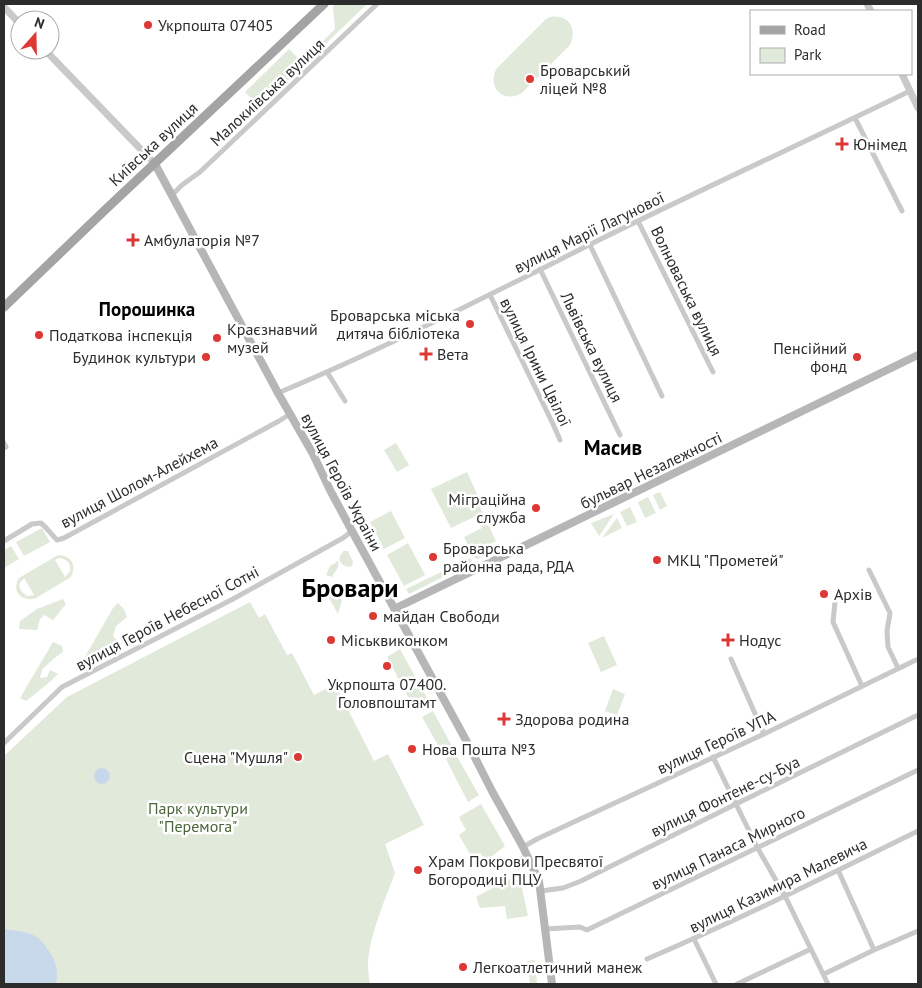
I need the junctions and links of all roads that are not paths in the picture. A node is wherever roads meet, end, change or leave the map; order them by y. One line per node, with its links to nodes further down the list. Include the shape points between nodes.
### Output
1 (324, 4): 8 (main road, Київська вулиця)
2 (377, 4): 9 (street, Малокиївська вулиця)
3 (55, 60): 8 (street)
4 (902, 75): 5 (street)
5 (910, 91): 6 (street); 7 (street, вулиця Марії Лагунової)
6 (918, 108)
7 (855, 118): 10 (street); 11 (street, вулиця Марії Лагунової)
8 (155, 164): 9 (main road, вулиця Героїв України); 15 (main road, Київська вулиця)
9 (172, 195): 19 (main road, вулиця Героїв України)
10 (902, 211)
11 (638, 221): 12 (street, вулиця Марії Лагунової); 18 (street, Волноваська вулиця)
12 (590, 244): 13 (street, вулиця Марії Лагунової); 20 (street)
13 (540, 269): 14 (street, вулиця Марії Лагунової); 23 (street, Львівська вулиця)
14 (490, 295): 17 (street, вулиця Марії Лагунової); 24 (street, вулиця Ірини Цвілої)
15 (4, 307)
16 (918, 355): 31 (main road, бульвар Незалежності)
17 (327, 372): 19 (street, вулиця Марії Лагунової); 21 (street)
18 (713, 372)
19 (278, 393): 22 (main road, вулиця Героїв України)
20 (662, 396)
21 (345, 401)
22 (290, 414): 27 (main road, вулиця Героїв України); 28 (street, вулиця Шолом-Алейхема, via 64,538 57,540 41,523 32,524)
23 (620, 435)
24 (560, 440)
25 (4, 443): 26 (street)
26 (4, 448)
27 (352, 531): 31 (main road, вулиця Героїв України); 38 (street, вулиця Героїв Небесної Сотні, via 233,599 62,688)
28 (4, 541)
29 (869, 570): 34 (street, via 890,613 888,648)
30 (835, 602): 35 (street, via 833,622)
31 (394, 609): 43 (main road, вулиця Героїв України)
32 (731, 659): 37 (street)
33 (918, 659): 34 (street, вулиця Героїв УПА)
34 (898, 668): 35 (street, вулиця Героїв УПА)
35 (862, 686): 37 (street, вулиця Героїв УПА)
36 (918, 715): 41 (street, вулиця Фонтене-су-Буа)
37 (764, 734): 39 (street, вулиця Героїв УПА)
38 (4, 743)
39 (713, 757): 41 (street); 43 (street, вулиця Героїв УПА)
40 (918, 770): 44 (street, вулиця Панаса Мирного)
41 (736, 804): 44 (street); 46 (street, вулиця Фонтене-су-Буа, via 581,881)
42 (918, 832): 45 (street, вулиця Казимира Малевича)
43 (523, 847): 46 (main road, вулиця Героїв України)
44 (757, 847): 47 (street); 48 (street, вулиця Панаса Мирного, via 588,930 580,927)
45 (838, 870): 47 (street, вулиця Казимира Малевича); 52 (street)
46 (541, 891): 48 (main road, вулиця Героїв України)
47 (785, 896): 50 (street, вулиця Казимира Малевича); 51 (street)
48 (545, 929): 55 (main road, вулиця Героїв України)
49 (918, 931): 52 (street)
50 (694, 939): 53 (street, вулиця Казимира Малевича); 56 (street)
51 (811, 949): 54 (street); 57 (street)
52 (874, 950): 54 (street)
53 (647, 959)
54 (824, 974): 58 (street)
55 (552, 984)
56 (716, 984)
57 (737, 984)
58 (828, 984)

